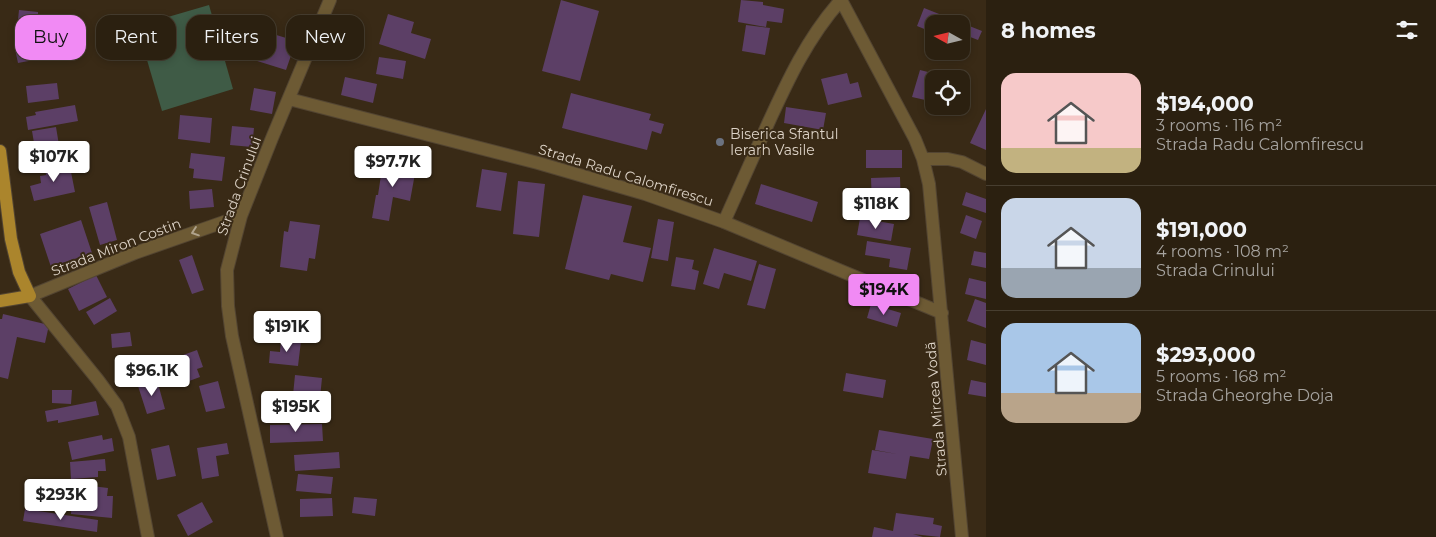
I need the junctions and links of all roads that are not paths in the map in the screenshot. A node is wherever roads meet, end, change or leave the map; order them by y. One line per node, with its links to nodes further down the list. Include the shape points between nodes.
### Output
1 (330, 0): 3 (street, Strada Crinului)
2 (841, 0): 5 (street, Strada Mircea Vodă); 8 (street, via 824,18 789,77)
3 (289, 99): 7 (street, Strada Crinului); 8 (street, Strada Radu Calomfirescu, via 538,163 645,194)
4 (0, 151): 9 (main road, via 11,239 19,272)
5 (923, 159): 6 (street, via 962,162); 11 (street, Strada Mircea Vodă, via 929,184)
6 (986, 174)
7 (241, 216): 9 (street, Strada Miron Costin, one-way to 9, via 135,253); 13 (street, Strada Crinului, via 227,270 228,306)
8 (724, 222): 11 (street, Strada Radu Calomfirescu)
9 (30, 296): 10 (main road, Strada Miron Costin); 12 (street, via 117,406 129,437)
10 (0, 302)
11 (942, 313): 14 (street, Strada Mircea Vodă)
12 (148, 537)
13 (277, 537)
14 (962, 537)

